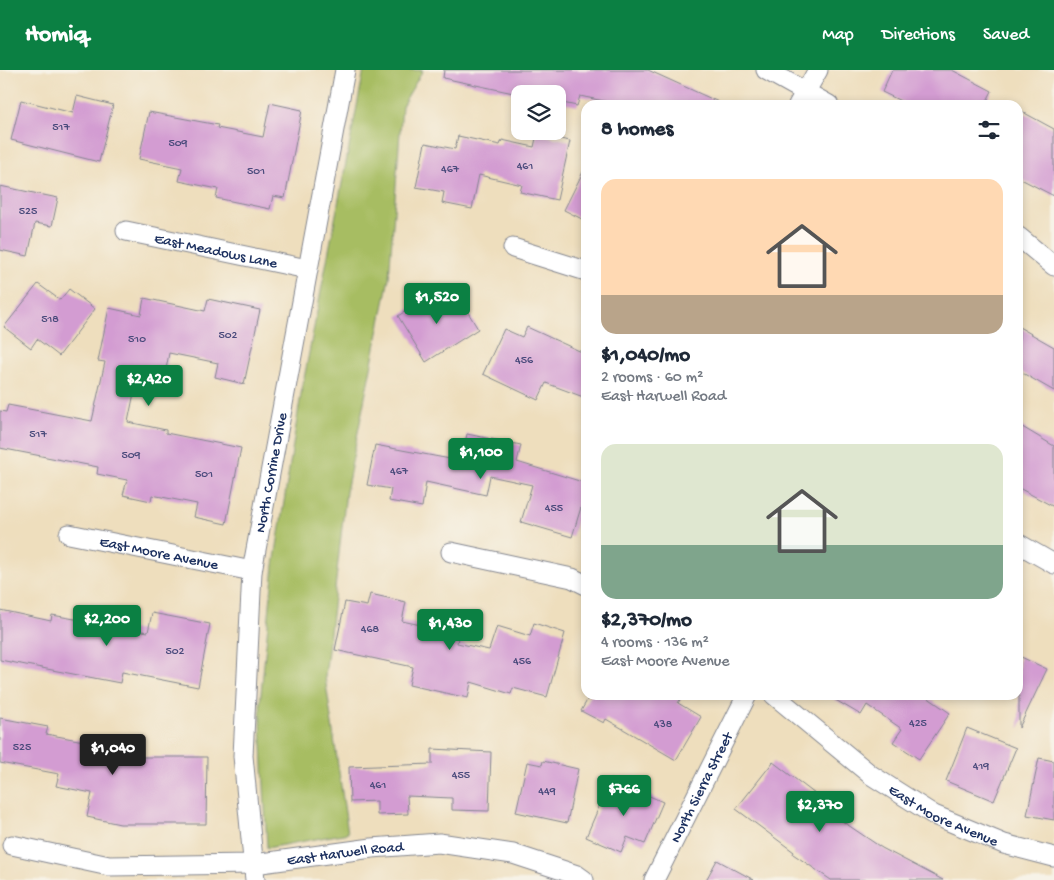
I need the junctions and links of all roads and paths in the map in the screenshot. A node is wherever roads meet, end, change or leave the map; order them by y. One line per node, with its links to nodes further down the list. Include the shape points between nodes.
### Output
1 (345, 70): 10 (street, North Corrine Drive)
2 (766, 70): 4 (street)
3 (818, 70): 4 (street)
4 (802, 99)
5 (126, 231): 10 (street, East Meadows Lane)
6 (1023, 241): 8 (street)
7 (513, 248): 9 (street)
8 (1054, 266)
9 (581, 268)
10 (307, 269): 15 (street, North Corrine Drive)
11 (69, 534): 15 (street, East Moore Avenue)
12 (1023, 546): 14 (street)
13 (451, 552): 16 (street)
14 (1054, 564)
15 (252, 571): 21 (street, North Corrine Drive, via 243,756)
16 (581, 582)
17 (744, 700): 23 (street, North Sierra Street)
18 (780, 700): 20 (street, East Moore Avenue, via 871,775 934,815 1004,844)
19 (12, 845): 21 (street, East Harwell Road, via 109,866)
20 (1054, 856)
21 (255, 872): 22 (street, East Harwell Road, via 372,848 439,843 513,854)
22 (584, 880)
23 (654, 880)

